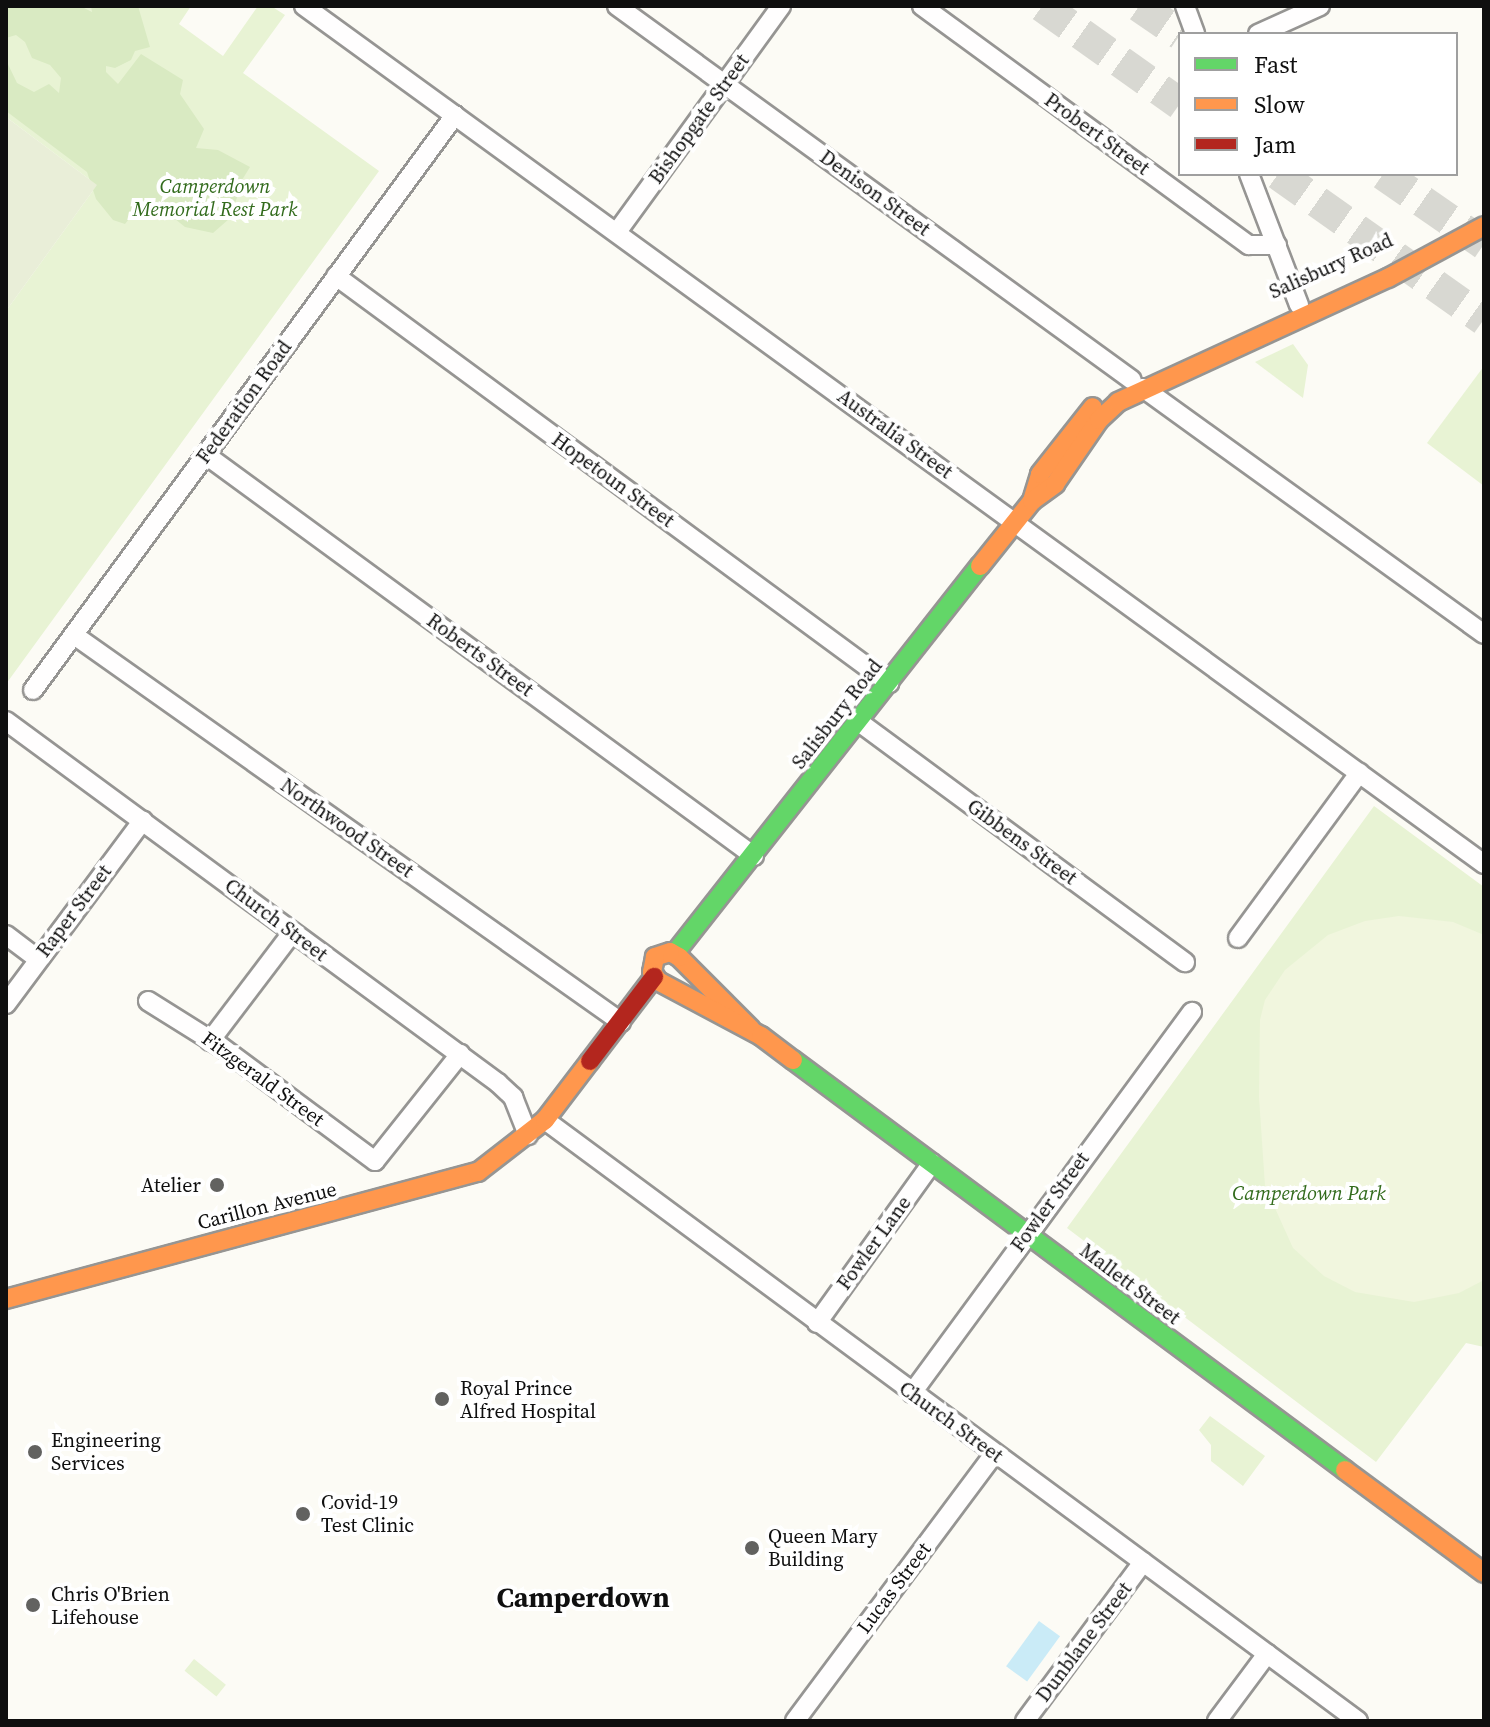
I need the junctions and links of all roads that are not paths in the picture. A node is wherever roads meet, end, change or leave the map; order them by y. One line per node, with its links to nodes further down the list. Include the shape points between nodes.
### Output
1 (304, 6): 10 (street, Australia Street)
2 (617, 6): 9 (street, Denison Street)
3 (781, 6): 9 (street, Bishopgate Street)
4 (922, 6): 14 (street, Probert Street, via 1249,245)
5 (1185, 6): 7 (street)
6 (1320, 6): 8 (street)
7 (1194, 32)
8 (1262, 32)
9 (725, 84): 13 (street, Bishopgate Street); 18 (street, Denison Street)
10 (455, 115): 13 (street, Australia Street); 16 (street, Federation Road)
11 (1250, 176): 14 (street)
12 (1484, 226): 15 (main road, Salisbury Road)
13 (617, 232): 20 (street, Australia Street)
14 (1277, 245): 17 (street)
15 (1435, 249): 17 (main road, Salisbury Road, via 1403,257); 18 (main road, Salisbury Road, via 1388,278)
16 (336, 276): 19 (street, Federation Road); 23 (street, Hopetoun Street)
17 (1299, 305): 18 (main road, Salisbury Road)
18 (1138, 384): 20 (main road, Salisbury Road, via 1099,420 1055,484); 21 (street, Denison Street)
19 (206, 455): 22 (street, Federation Road); 29 (street, Roberts Street)
20 (1016, 522): 23 (main road, Salisbury Road); 27 (street, Australia Street)
21 (1484, 634)
22 (74, 635): 24 (street, Federation Road); 41 (street, Northwood Street)
23 (889, 683): 26 (main road, Salisbury Road)
24 (33, 690)
25 (6, 721): 28 (street, Church Street)
26 (859, 722): 29 (main road, Salisbury Road); 36 (street, Gibbens Street)
27 (1359, 773): 30 (street, Australia Street); 33 (street)
28 (143, 820): 31 (street, Church Street); 35 (street, Raper Street)
29 (754, 856): 34 (main road, Salisbury Road)
30 (1484, 864)
31 (292, 933): 43 (street); 44 (street, Church Street)
32 (6, 935): 35 (street)
33 (1238, 938)
34 (678, 957): 37 (main road, via 681,977); 37 (main road, via 655,957); 42 (main road, Mallett Street)
35 (38, 959): 39 (street, Raper Street)
36 (1185, 962)
37 (661, 980): 41 (main road); 42 (main road, Mallett Street)
38 (148, 1001): 43 (street, Fitzgerald Street)
39 (6, 1004)
40 (1192, 1012): 48 (street, Fowler Street)
41 (621, 1022): 45 (main road)
42 (751, 1029): 47 (main road, Mallett Street)
43 (210, 1041): 44 (street, Fitzgerald Street, via 375,1161)
44 (460, 1054): 46 (street, Church Street, via 513,1097)
45 (545, 1120): 46 (main road); 50 (street, Church Street)
46 (528, 1135): 49 (main road, Carillon Avenue, via 464,1178 270,1225)
47 (932, 1163): 48 (main road, Mallett Street); 50 (street, Fowler Lane)
48 (1026, 1233): 51 (street, Fowler Street); 54 (main road, Mallett Street)
49 (6, 1299)
50 (817, 1323): 51 (street, Church Street)
51 (912, 1393): 52 (street, Church Street)
52 (994, 1454): 53 (street, Church Street); 56 (street, Lucas Street)
53 (1143, 1562): 55 (street, Church Street); 57 (street, Dunblane Street)
54 (1484, 1573)
55 (1267, 1654): 58 (street); 59 (street, Church Street)
56 (795, 1721)
57 (1025, 1721)
58 (1217, 1721)
59 (1358, 1721)

